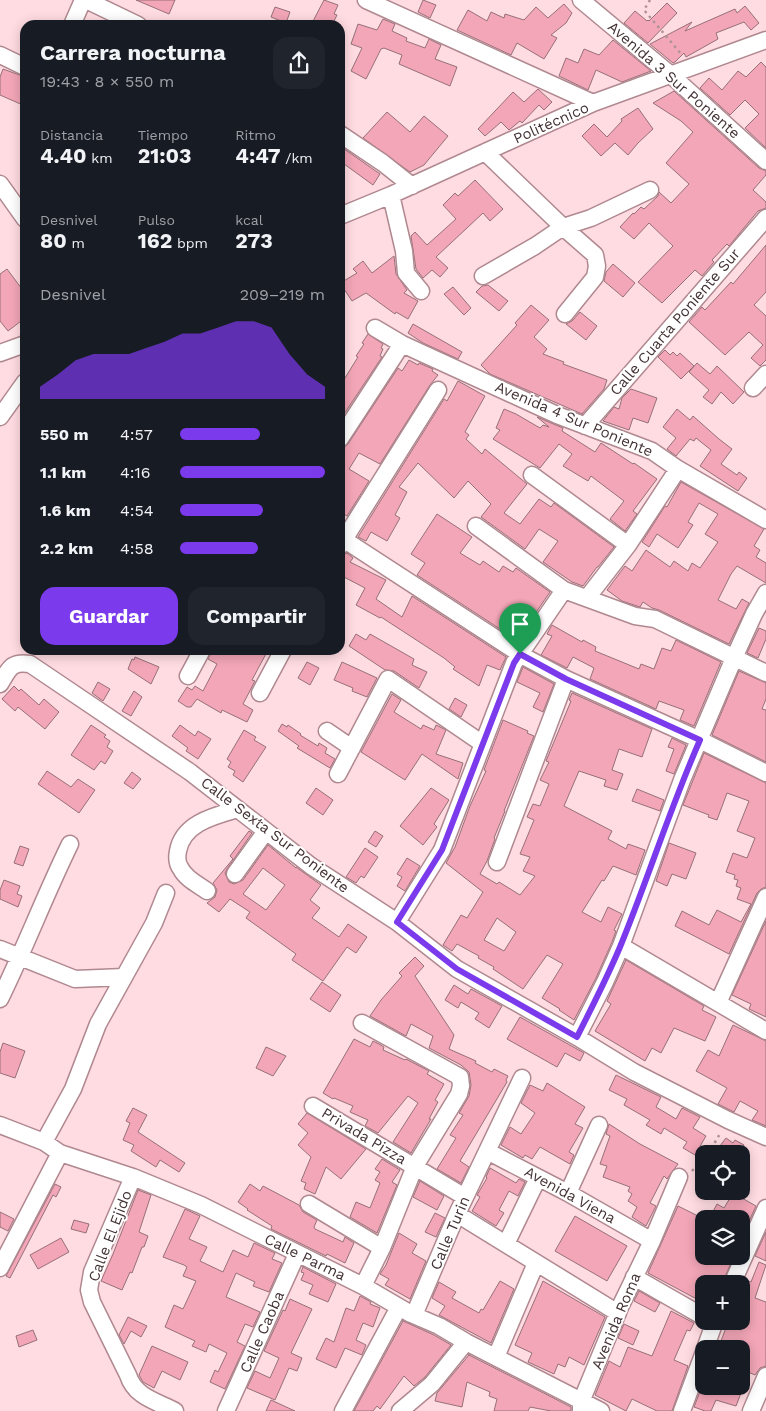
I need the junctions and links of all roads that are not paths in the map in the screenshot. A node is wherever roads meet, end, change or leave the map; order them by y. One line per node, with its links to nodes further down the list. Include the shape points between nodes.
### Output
1 (85, 0): 4 (street); 5 (street)
2 (366, 0): 10 (street)
3 (581, 0): 9 (street, Avenida 3 Sur Poniente)
4 (75, 20)
5 (127, 20)
6 (766, 40): 9 (street, Politécnico)
7 (0, 55): 8 (street)
8 (20, 65)
9 (672, 76): 10 (street, Politécnico); 13 (street, Avenida 3 Sur Poniente)
10 (593, 104): 12 (street, Politécnico)
11 (345, 137): 15 (street)
12 (485, 152): 15 (street, Politécnico); 21 (street)
13 (766, 161)
14 (0, 184): 18 (street)
15 (412, 186): 17 (street, Politécnico)
16 (650, 190): 21 (street, via 591,218)
17 (391, 195): 19 (street, Politécnico); 23 (street, via 406,273)
18 (20, 212)
19 (345, 214)
20 (766, 218): 32 (street, Calle Cuarta Poniente Sur)
21 (563, 227): 22 (street); 24 (street, via 595,254 597,266 595,277)
22 (483, 276)
23 (421, 291)
24 (564, 314)
25 (375, 328): 26 (street, Avenida 4 Sur Poniente)
26 (402, 344): 32 (street, Avenida 4 Sur Poniente); 33 (street)
27 (766, 374): 28 (street)
28 (753, 388)
29 (20, 389): 31 (street)
30 (438, 390): 38 (street)
31 (0, 417)
32 (585, 426): 34 (street, Avenida 4 Sur Poniente, via 652,450)
33 (345, 431)
34 (678, 469): 36 (street, Avenida 4 Sur Poniente); 40 (street)
35 (532, 475): 40 (street)
36 (766, 520)
37 (476, 526): 41 (street)
38 (345, 535)
39 (345, 544): 44 (street)
40 (628, 545): 43 (street)
41 (564, 590): 43 (street); 44 (street)
42 (766, 593): 47 (street)
43 (587, 598): 47 (street, via 635,616 656,619)
44 (520, 654): 50 (street); 55 (street)
45 (199, 655): 49 (street)
46 (280, 655): 52 (street)
47 (734, 658): 48 (street); 54 (street)
48 (766, 673)
49 (188, 676)
50 (566, 679): 54 (street); 62 (street)
51 (0, 684): 59 (street, Calle Sexta Sur Poniente, via 12,666 21,662 30,664)
52 (260, 692)
53 (328, 731): 56 (street)
54 (700, 740): 57 (street); 68 (street)
55 (483, 744): 56 (street, via 388,679); 67 (street, via 442,850)
56 (352, 748): 58 (street)
57 (766, 773)
58 (338, 774)
59 (238, 809): 60 (street, Calle Sexta Sur Poniente); 64 (street, via 208,818 192,827 180,842 177,856 180,869)
60 (266, 831): 63 (street); 67 (street, Calle Sexta Sur Poniente, via 311,866)
61 (70, 844): 70 (street)
62 (497, 862)
63 (234, 874)
64 (207, 892)
65 (166, 893): 71 (street, via 154,923)
66 (766, 897): 73 (street)
67 (397, 922): 76 (street, Calle Sexta Sur Poniente, via 457,969)
68 (621, 946): 73 (street); 76 (street)
69 (0, 949): 70 (street)
70 (21, 956): 71 (street, via 75,979); 72 (street)
71 (124, 977): 82 (street, via 98,1024 73,1089)
72 (0, 999)
73 (718, 1003): 75 (street)
74 (362, 1023): 85 (street, via 460,1077 459,1094)
75 (766, 1031)
76 (577, 1037): 81 (street, Calle Sexta Sur Poniente, via 634,1072)
77 (522, 1078): 83 (street, Calle Turin)
78 (313, 1106): 85 (street, Privada Pizza)
79 (0, 1125): 82 (street, Calle Parma)
80 (599, 1126): 89 (street)
81 (766, 1137)
82 (44, 1142): 84 (street, Calle Parma)
83 (486, 1151): 88 (street, Avenida Viena); 90 (street, Calle Turin)
84 (60, 1153): 86 (street, Calle Parma); 99 (street)
85 (415, 1166): 90 (street, Privada Pizza); 96 (street)
86 (133, 1177): 97 (street, Calle Parma, via 201,1206); 112 (street, Calle El Ejido, via 92,1272 89,1290 132,1385 138,1393)
87 (679, 1177): 94 (street, Avenida Roma)
88 (538, 1178): 89 (street, Avenida Viena); 95 (street)
89 (568, 1193): 94 (street, Avenida Viena)
90 (465, 1197): 93 (street, Calle Turin)
91 (310, 1204): 96 (street)
92 (766, 1208): 100 (street)
93 (457, 1214): 95 (street); 106 (street, Calle Turin)
94 (652, 1241): 101 (street, Avenida Roma)
95 (506, 1244): 98 (street)
96 (382, 1248): 102 (street)
97 (297, 1254): 102 (street, Calle Parma); 113 (street, Calle Caoba)
98 (536, 1263): 105 (street); 108 (street)
99 (0, 1266)
100 (736, 1275)
101 (634, 1278): 104 (street); 105 (street, Avenida Roma)
102 (363, 1286): 103 (street, Calle Parma)
103 (399, 1307): 106 (street, Calle Parma); 114 (street)
104 (695, 1312)
105 (618, 1314): 111 (street, Avenida Roma)
106 (414, 1315): 107 (street, Calle Parma)
107 (466, 1342): 108 (street, Calle Parma); 115 (street, via 432,1384)
108 (496, 1357): 111 (street, Calle Parma)
109 (695, 1375): 117 (street)
110 (766, 1376): 118 (street)
111 (581, 1406): 116 (street, Calle Parma)
112 (175, 1411)
113 (226, 1411)
114 (343, 1411)
115 (400, 1411)
116 (601, 1411)
117 (682, 1411)
118 (751, 1411)

